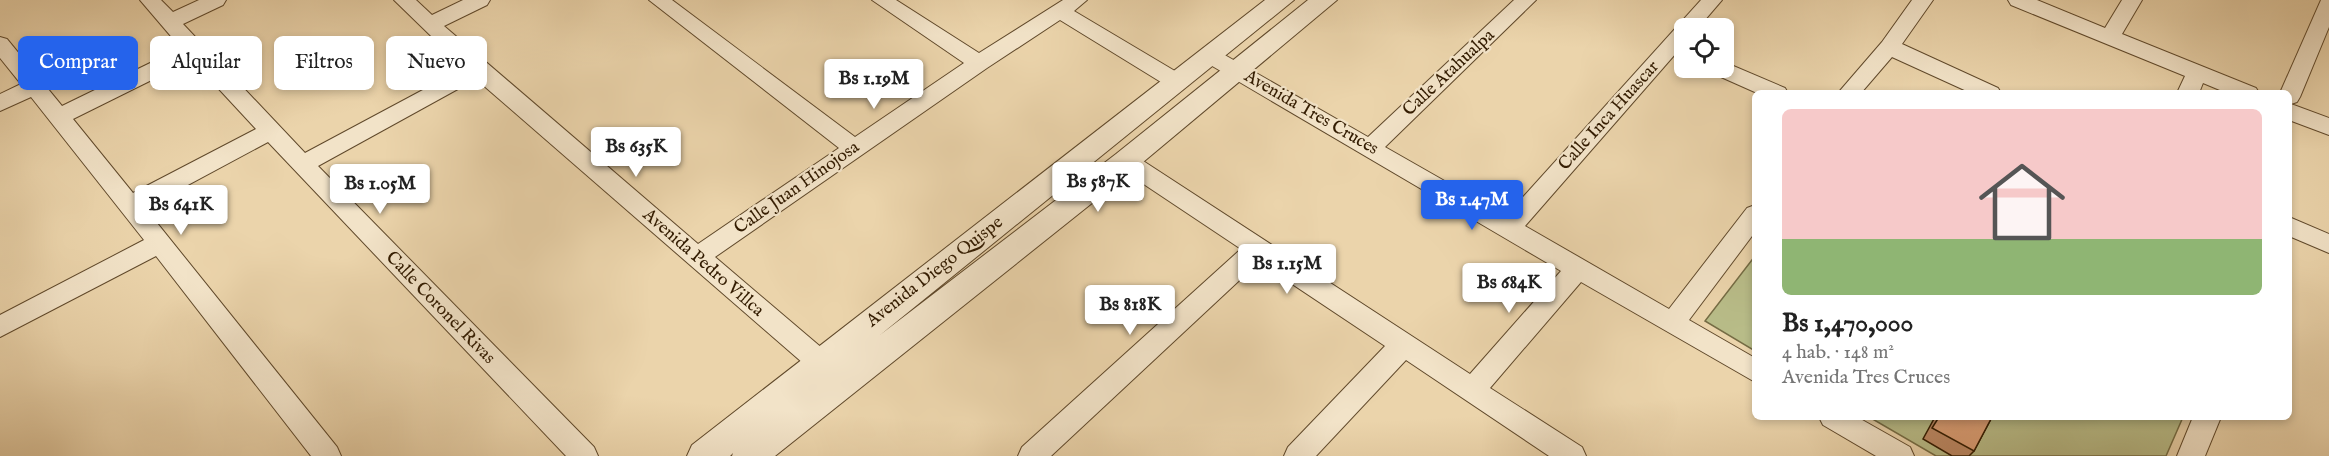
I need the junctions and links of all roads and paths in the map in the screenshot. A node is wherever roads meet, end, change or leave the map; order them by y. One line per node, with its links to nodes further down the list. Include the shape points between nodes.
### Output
1 (150, 0): 17 (street, Calle Coronel Rivas)
2 (216, 0): 17 (street)
3 (404, 0): 18 (street, Avenida Pedro Villca)
4 (480, 0): 18 (street)
5 (659, 0): 50 (street)
6 (882, 0): 26 (street)
7 (1281, 0): 25 (street, Avenida Diego Quispe)
8 (1324, 0): 28 (street, Avenida Diego Quispe)
9 (1526, 0): 49 (street, Calle Atahualpa)
10 (1712, 0): 16 (street, Calle Inca Huascar)
11 (1923, 0): 23 (street)
12 (2018, 0): 21 (street)
13 (2132, 0): 21 (street)
14 (2329, 3): 43 (street)
15 (1069, 6): 26 (street, Calle Juan Hinojosa); 33 (street)
16 (1698, 18)
17 (170, 22): 19 (street, Calle Coronel Rivas)
18 (431, 24): 20 (street, Avenida Pedro Villca)
19 (182, 36)
20 (444, 36)
21 (2110, 37): 30 (street)
22 (0, 44): 27 (street)
23 (1889, 47): 39 (street); 40 (street)
24 (1674, 48): 56 (street, Calle Inca Huascar)
25 (1209, 55): 28 (street, Avenida Tres Cruces); 33 (street, Avenida Diego Quispe)
26 (979, 63): 50 (street, Calle Juan Hinojosa)
27 (18, 67)
28 (1238, 70): 49 (street, Avenida Tres Cruces); 51 (street, Avenida Diego Quispe)
29 (150, 72): 46 (street)
30 (2198, 72): 41 (street); 42 (street)
31 (1734, 74): 38 (street)
32 (487, 77): 60 (street, Avenida Pedro Villca)
33 (1177, 82): 66 (street, Avenida Diego Quispe)
34 (27, 90): 44 (street)
35 (36, 90): 46 (street)
36 (232, 90): 48 (street, Calle Coronel Rivas)
37 (439, 90): 52 (street)
38 (1770, 90)
39 (1852, 90)
40 (1983, 90)
41 (2189, 90)
42 (2241, 90)
43 (2292, 90)
44 (0, 103)
45 (2292, 112): 47 (street)
46 (58, 117): 53 (street)
47 (2329, 127)
48 (271, 131): 52 (street, Calle Coronel Rivas); 53 (street)
49 (1371, 147): 56 (street, Avenida Tres Cruces)
50 (854, 148): 60 (street, Calle Juan Hinojosa)
51 (1126, 161): 59 (street); 66 (street, Avenida Diego Quispe)
52 (303, 164): 71 (street, Calle Coronel Rivas)
53 (130, 205): 57 (street)
54 (1752, 218): 62 (street)
55 (2292, 227): 58 (street)
56 (1509, 228): 61 (street, Avenida Tres Cruces)
57 (160, 243): 63 (street); 70 (street)
58 (2329, 244)
59 (1257, 249): 64 (street); 74 (street)
60 (697, 257): 66 (street, Avenida Pedro Villca)
61 (1578, 268): 62 (street, Avenida Tres Cruces); 67 (street)
62 (1672, 323): 65 (street, Avenida Tres Cruces)
63 (0, 327)
64 (1402, 346): 67 (street); 75 (street)
65 (1752, 369)
66 (830, 373): 72 (street, Avenida Diego Quispe); 73 (street, Avenida Diego Quispe)
67 (1473, 389): 76 (street)
68 (1838, 420): 77 (street)
69 (2206, 420): 78 (street)
70 (327, 456)
71 (584, 456)
72 (704, 456)
73 (749, 456)
74 (1032, 456)
75 (1298, 456)
76 (1572, 456)
77 (1900, 456)
78 (2191, 456)

